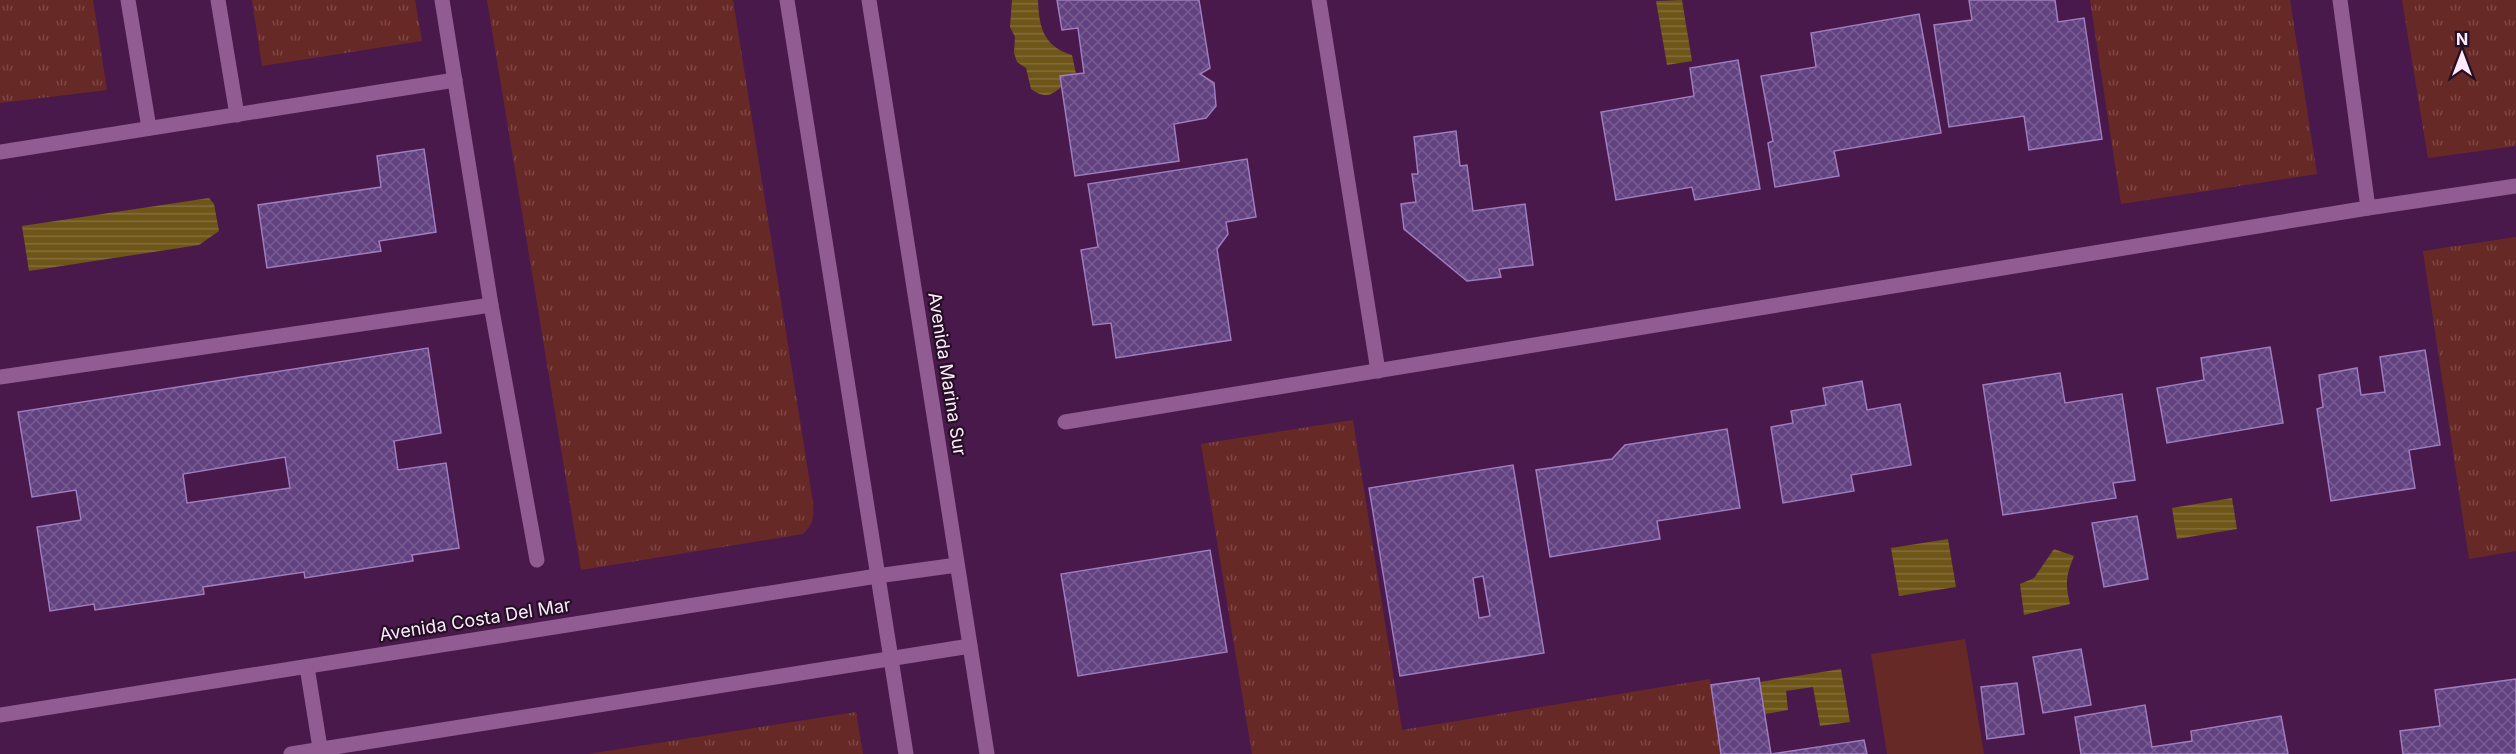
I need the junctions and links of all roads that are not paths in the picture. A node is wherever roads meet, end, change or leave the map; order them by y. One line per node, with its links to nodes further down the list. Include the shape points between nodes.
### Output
1 (128, 0): 10 (street)
2 (218, 0): 9 (street)
3 (442, 0): 8 (street)
4 (787, 0): 20 (street)
5 (869, 0): 19 (street, Avenida Marina Sur)
6 (1319, 0): 15 (street)
7 (2340, 0): 13 (street)
8 (455, 80): 9 (street); 14 (street)
9 (237, 115): 10 (street)
10 (149, 128): 11 (street)
11 (0, 152)
12 (2516, 186): 13 (street)
13 (2368, 208): 15 (street)
14 (491, 305): 16 (street); 18 (street)
15 (1378, 370): 17 (street)
16 (0, 377)
17 (1065, 422)
18 (537, 560)
19 (957, 566): 20 (street, Avenida Costa Del Mar); 21 (street, Avenida Marina Sur)
20 (877, 576): 22 (street); 23 (street, Avenida Costa Del Mar)
21 (970, 646): 22 (street); 28 (street, Avenida Marina Sur)
22 (890, 660): 25 (street); 27 (street)
23 (307, 667): 24 (street, Avenida Costa Del Mar); 25 (street)
24 (0, 715)
25 (321, 752): 26 (street)
26 (291, 754)
27 (906, 754)
28 (987, 754)

